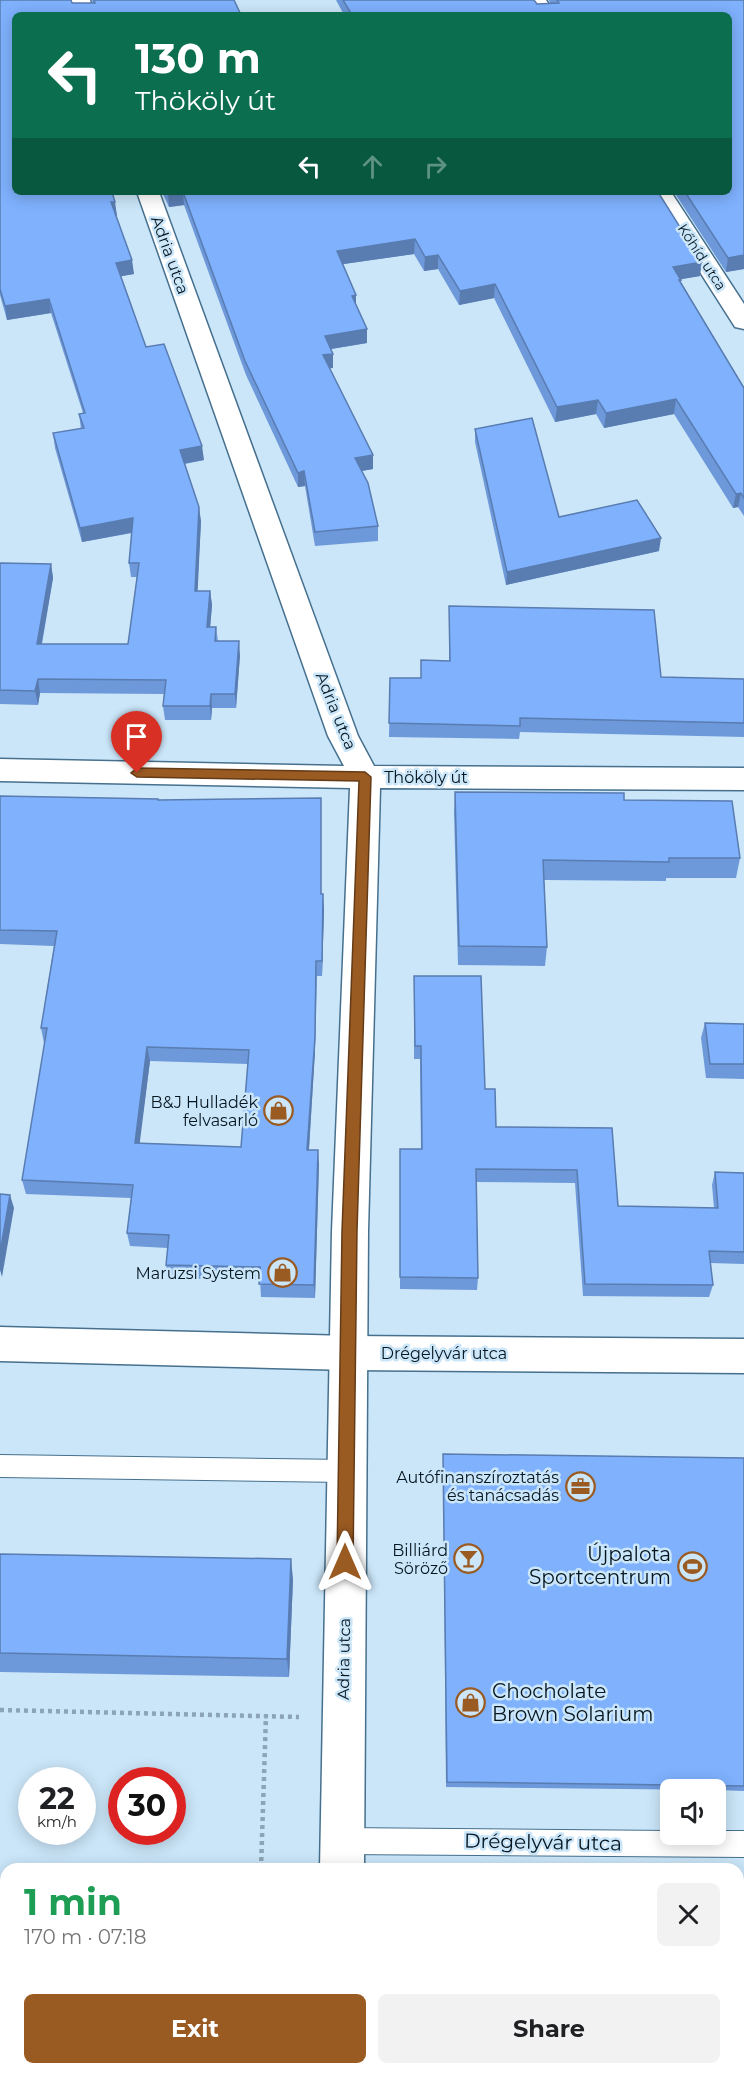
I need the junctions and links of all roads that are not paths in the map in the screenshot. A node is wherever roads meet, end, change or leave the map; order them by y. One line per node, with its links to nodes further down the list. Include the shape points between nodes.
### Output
1 (149, 195): 5 (street, Adria utca, via 343,736)
2 (662, 195): 3 (street, Kőhíd utca)
3 (744, 322)
4 (0, 770): 5 (street, Thököly út)
5 (365, 777): 6 (street, Thököly út); 8 (street, Adria utca)
6 (744, 779)
7 (0, 1344): 8 (street, Drégelyvár utca)
8 (349, 1353): 9 (street, Drégelyvár utca); 11 (street, Adria utca)
9 (744, 1356)
10 (0, 1466): 11 (lane)
11 (346, 1471): 13 (street, Adria utca)
12 (744, 1844): 13 (lane, Drégelyvár utca)
13 (342, 1855)

